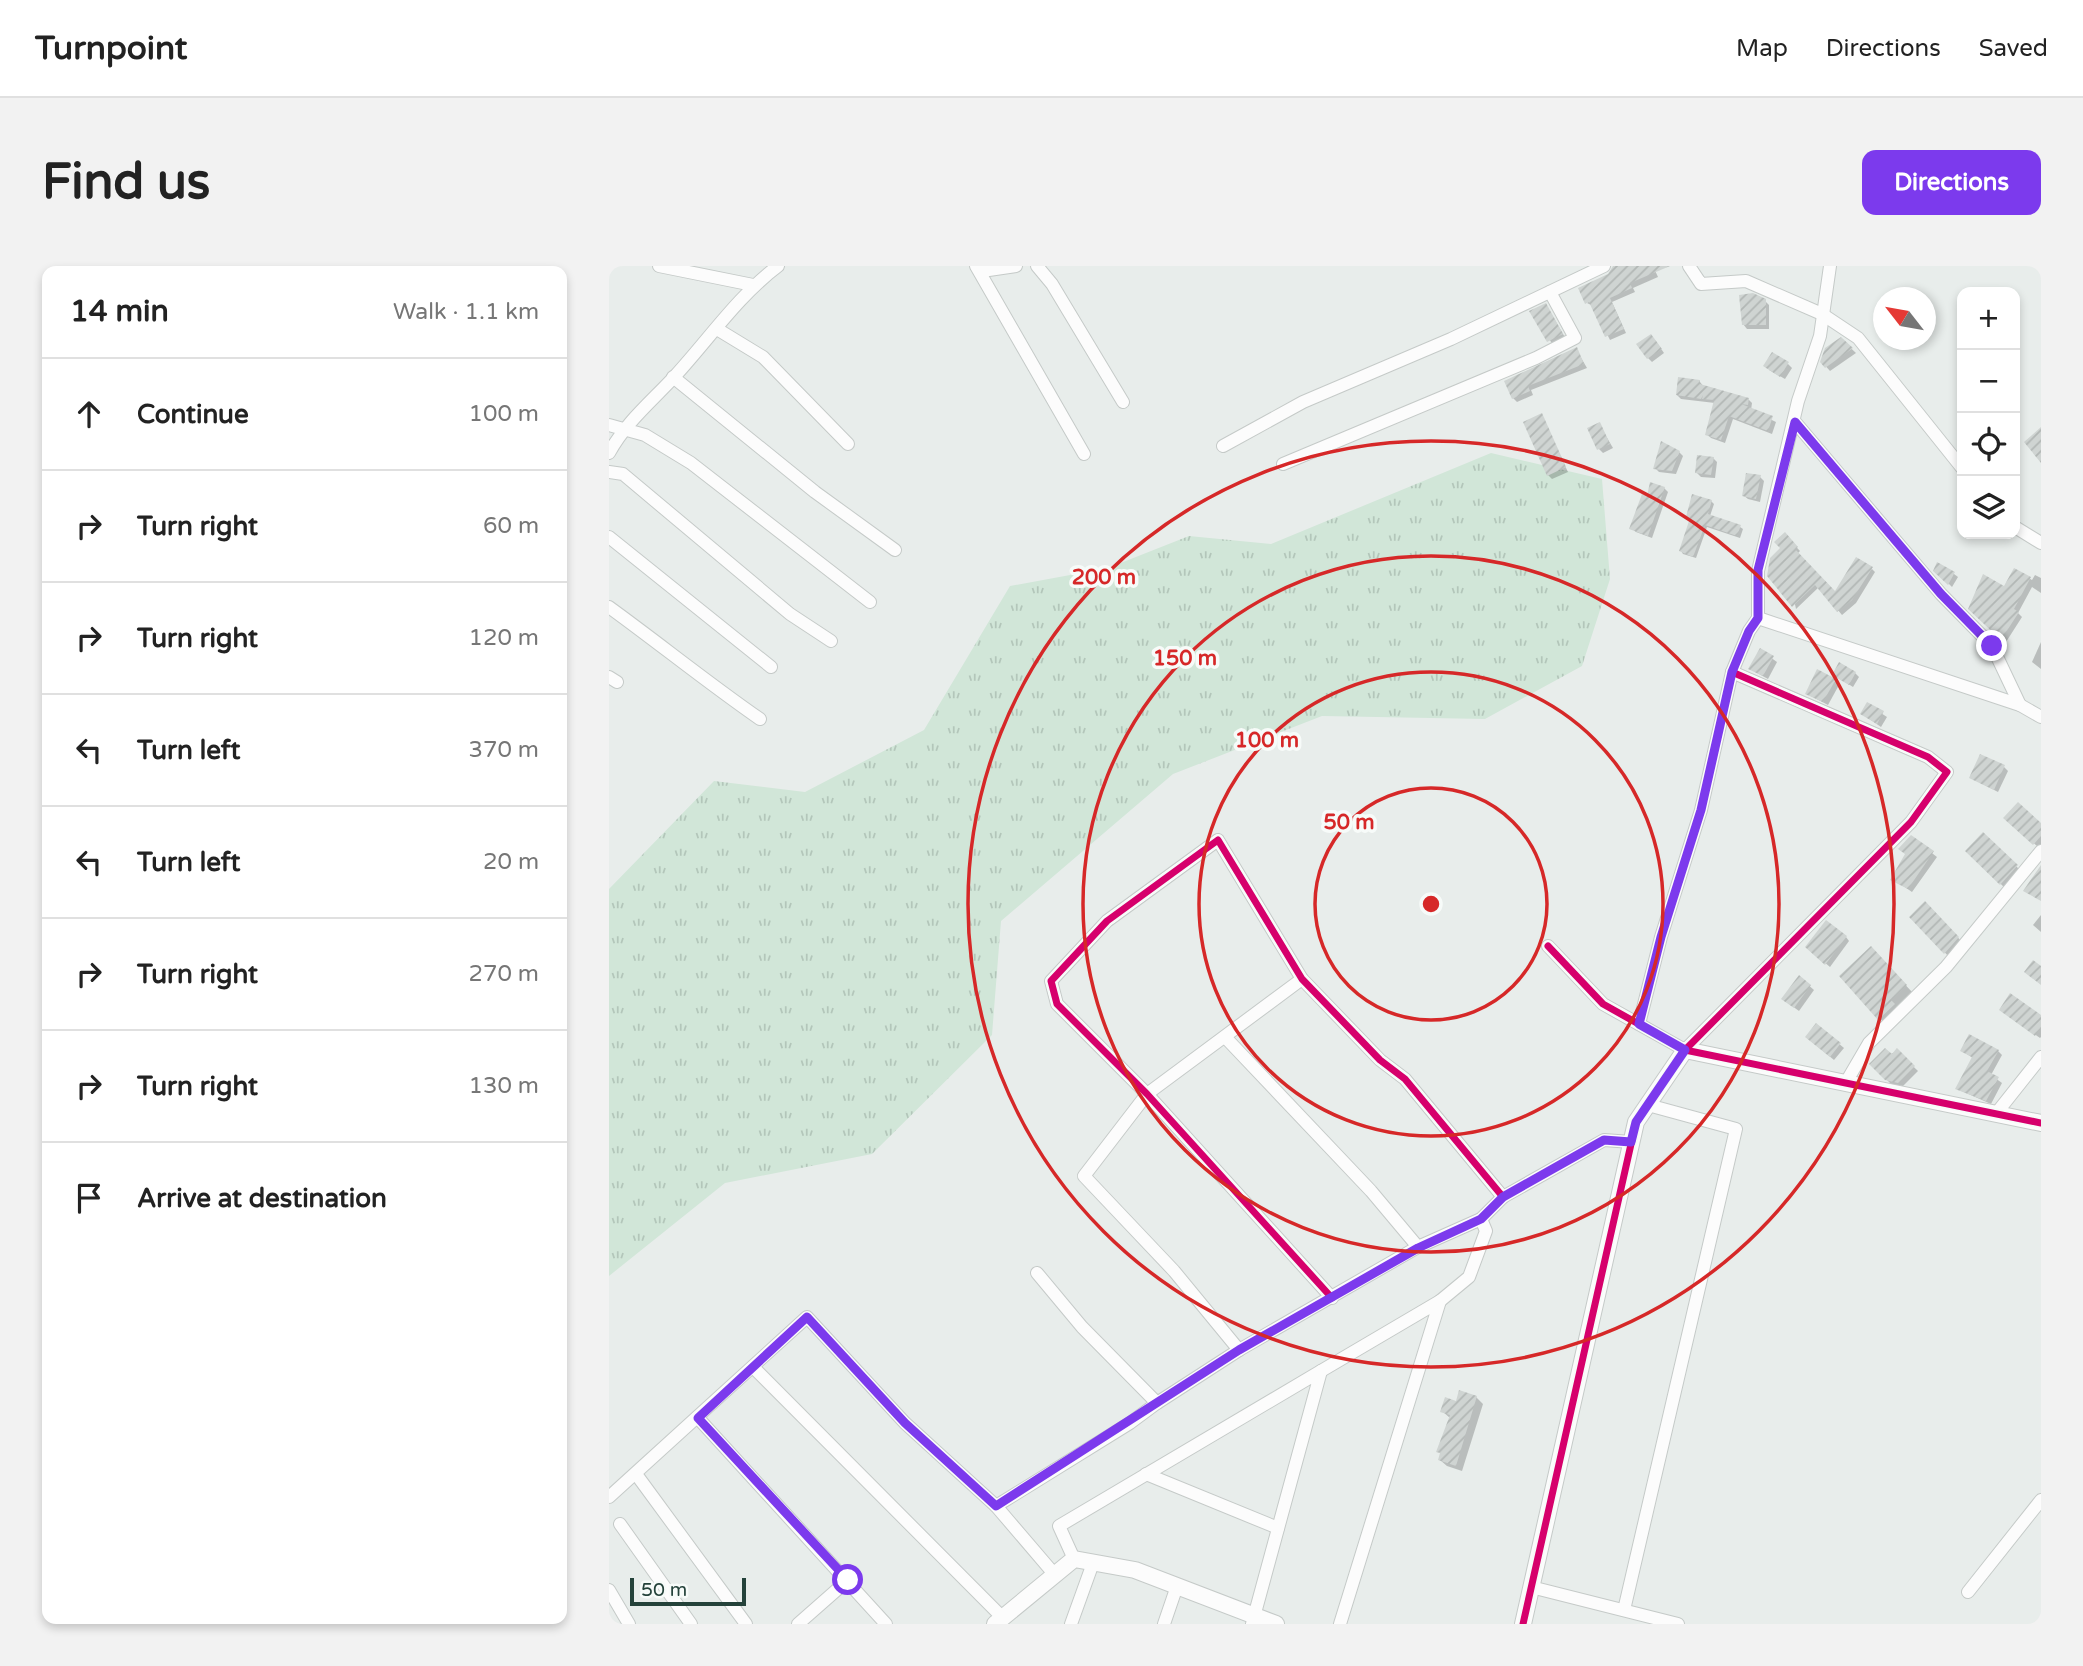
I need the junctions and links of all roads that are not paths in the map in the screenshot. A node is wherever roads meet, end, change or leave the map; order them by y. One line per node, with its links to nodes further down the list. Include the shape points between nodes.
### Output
1 (659, 266): 11 (street)
2 (778, 266): 11 (street)
3 (1016, 266): 9 (street)
4 (1037, 266): 16 (street)
5 (1604, 266): 12 (street)
6 (1689, 266): 10 (street, via 1701,284)
7 (1750, 266): 10 (street)
8 (1830, 266): 13 (street)
9 (979, 269): 22 (street)
10 (1746, 281): 13 (street)
11 (753, 285): 14 (street)
12 (1550, 292): 20 (street, via 1303,402); 24 (street, via 1575,338)
13 (1822, 314): 17 (street); 23 (street, via 1858,338)
14 (717, 329): 15 (street); 19 (street, via 763,357)
15 (673, 377): 18 (street); 29 (street)
16 (1123, 402)
17 (1795, 422): 32 (street, via 1758,570); 36 (street, via 1941,594 1992,646)
18 (615, 427): 21 (street); 30 (street, via 645,435 691,463)
19 (848, 444)
20 (1223, 446)
21 (609, 453)
22 (1084, 454)
23 (1957, 462)
24 (1283, 464)
25 (609, 472): 33 (street, via 623,474 790,614)
26 (2020, 530): 28 (street)
27 (609, 537): 34 (street)
28 (2041, 543)
29 (895, 550)
30 (870, 602)
31 (609, 607): 38 (street)
32 (1758, 618): 35 (street); 36 (street)
33 (831, 641)
34 (771, 667)
35 (1732, 672): 42 (street, via 1701,810); 44 (street, via 1928,757 1947,772 1911,822)
36 (2020, 705): 37 (street)
37 (2041, 717)
38 (760, 719)
39 (2041, 851): 46 (street, via 1946,967 1869,1043)
40 (1548, 946): 42 (street, via 1603,1004)
41 (1302, 979): 43 (street); 47 (street, via 1218,840 1107,921 1051,981 1057,1004); 52 (street, via 1380,1060 1405,1079)
42 (1639, 1024): 44 (street)
43 (1225, 1037): 47 (street); 54 (street, via 1371,1191)
44 (1685, 1050): 46 (street); 48 (street)
45 (2041, 1057): 49 (street)
46 (1845, 1084): 49 (street)
47 (1147, 1094): 56 (street); 58 (street, via 1084,1176 1174,1271)
48 (1648, 1105): 51 (street, via 1636,1122); 78 (street, via 1736,1129)
49 (1995, 1115): 50 (street)
50 (2041, 1123)
51 (1631, 1142): 52 (street, via 1604,1140); 75 (street)
52 (1503, 1197): 53 (street)
53 (1481, 1219): 54 (street); 57 (street, via 1486,1231 1469,1277)
54 (1418, 1248): 56 (street)
55 (1037, 1273): 61 (street, via 1082,1327)
56 (1332, 1298): 58 (street)
57 (1440, 1301): 60 (street); 89 (street)
58 (1239, 1350): 61 (street)
59 (753, 1367): 62 (street); 67 (street, via 807,1317 905,1423); 80 (street)
60 (1321, 1371): 64 (street); 69 (street)
61 (1157, 1403): 67 (street)
62 (698, 1418): 63 (street); 73 (street)
63 (636, 1474): 65 (street); 83 (street)
64 (1146, 1474): 69 (street); 70 (street, via 1059,1526)
65 (609, 1497)
66 (2041, 1500): 77 (street)
67 (996, 1506): 72 (street)
68 (620, 1524): 82 (street)
69 (1278, 1528): 79 (street)
70 (1074, 1559): 71 (street); 72 (street)
71 (1093, 1563): 74 (street, via 1135,1570); 86 (street)
72 (1055, 1575): 80 (street)
73 (848, 1580): 84 (street); 85 (street)
74 (1177, 1586): 79 (street); 87 (street)
75 (1531, 1587): 78 (street); 90 (street)
76 (609, 1590): 81 (street)
77 (1969, 1591)
78 (1624, 1610): 91 (street)
79 (1253, 1620): 88 (street)
80 (999, 1621)
81 (629, 1624)
82 (691, 1624)
83 (746, 1624)
84 (798, 1624)
85 (887, 1624)
86 (1071, 1624)
87 (1164, 1624)
88 (1276, 1624)
89 (1341, 1624)
90 (1523, 1624)
91 (1678, 1624)

